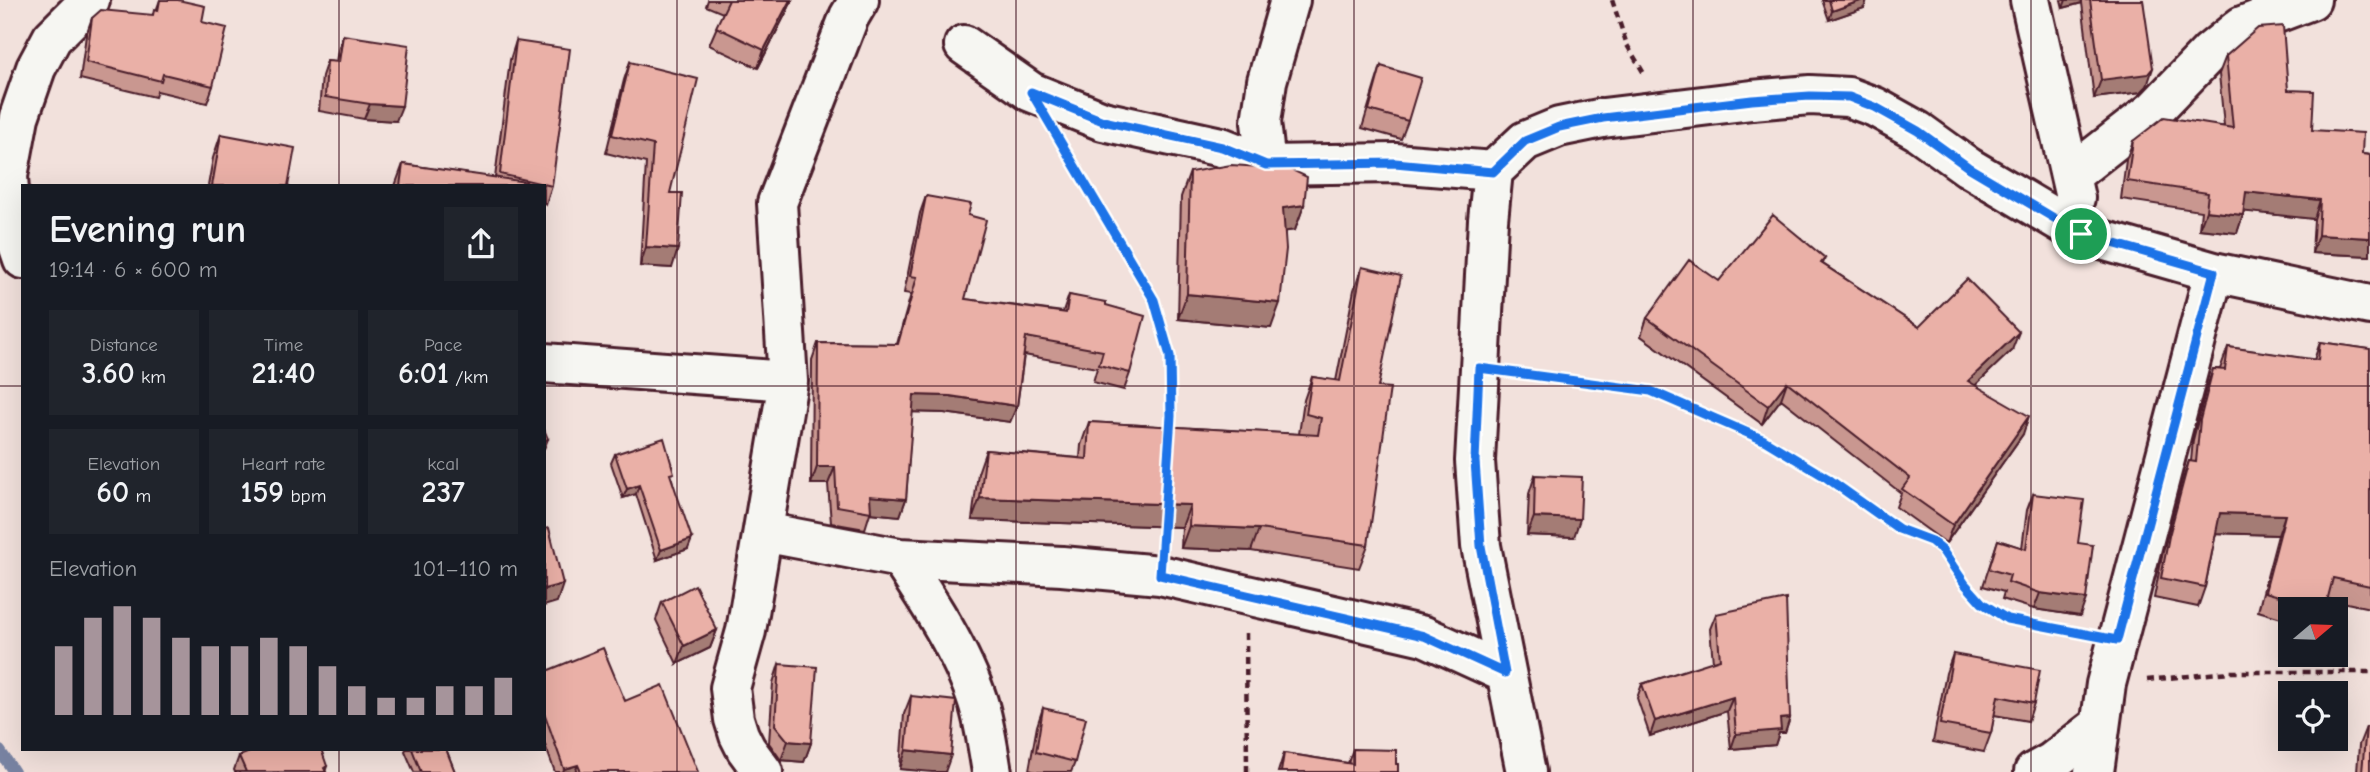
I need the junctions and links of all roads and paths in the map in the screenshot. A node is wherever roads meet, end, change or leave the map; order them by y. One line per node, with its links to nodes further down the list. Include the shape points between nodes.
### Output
1 (90, 0): 14 (street, via 51,38 19,117 8,176 11,224)
2 (859, 0): 21 (street, via 777,203)
3 (1290, 0): 10 (street, via 1267,81 1261,122)
4 (1612, 0): 9 (path, via 1627,45 1643,72 1663,97)
5 (2030, 0): 12 (street)
6 (2311, 0): 12 (street, via 2242,26 2154,110)
7 (964, 45): 8 (street)
8 (1031, 92): 10 (street, via 1103,121 1222,147); 22 (path, via 1154,300 1170,356)
9 (1688, 110): 11 (street, via 1559,127 1525,141); 13 (street, via 1798,96 1849,97 1918,131 1968,167)
10 (1266, 165): 11 (street, via 1395,163)
11 (1493, 172): 20 (street)
12 (2071, 175): 13 (street)
13 (2081, 234): 15 (street)
14 (21, 253)
15 (2214, 272): 18 (street); 26 (street)
16 (0, 274): 17 (street)
17 (21, 284)
18 (2370, 304)
19 (546, 363): 21 (street)
20 (1479, 368): 26 (path, via 1651,391 1764,440 1899,529 1931,541 1982,603 2007,619); 28 (street, via 1475,461 1481,546)
21 (788, 381): 23 (street)
22 (1169, 443)
23 (763, 532): 24 (street); 31 (street, via 746,631 730,688 739,735)
24 (900, 558): 25 (street, via 1160,575); 32 (street, via 966,670 981,712)
25 (1245, 596): 28 (street, via 1424,636); 33 (path)
26 (2117, 640): 29 (street)
27 (2370, 672): 29 (path, via 2230,672)
28 (1505, 673): 34 (street)
29 (2106, 684): 30 (street)
30 (2100, 725): 35 (street); 36 (street)
31 (763, 772)
32 (992, 772)
33 (1248, 772)
34 (1526, 772)
35 (2034, 772)
36 (2094, 772)

